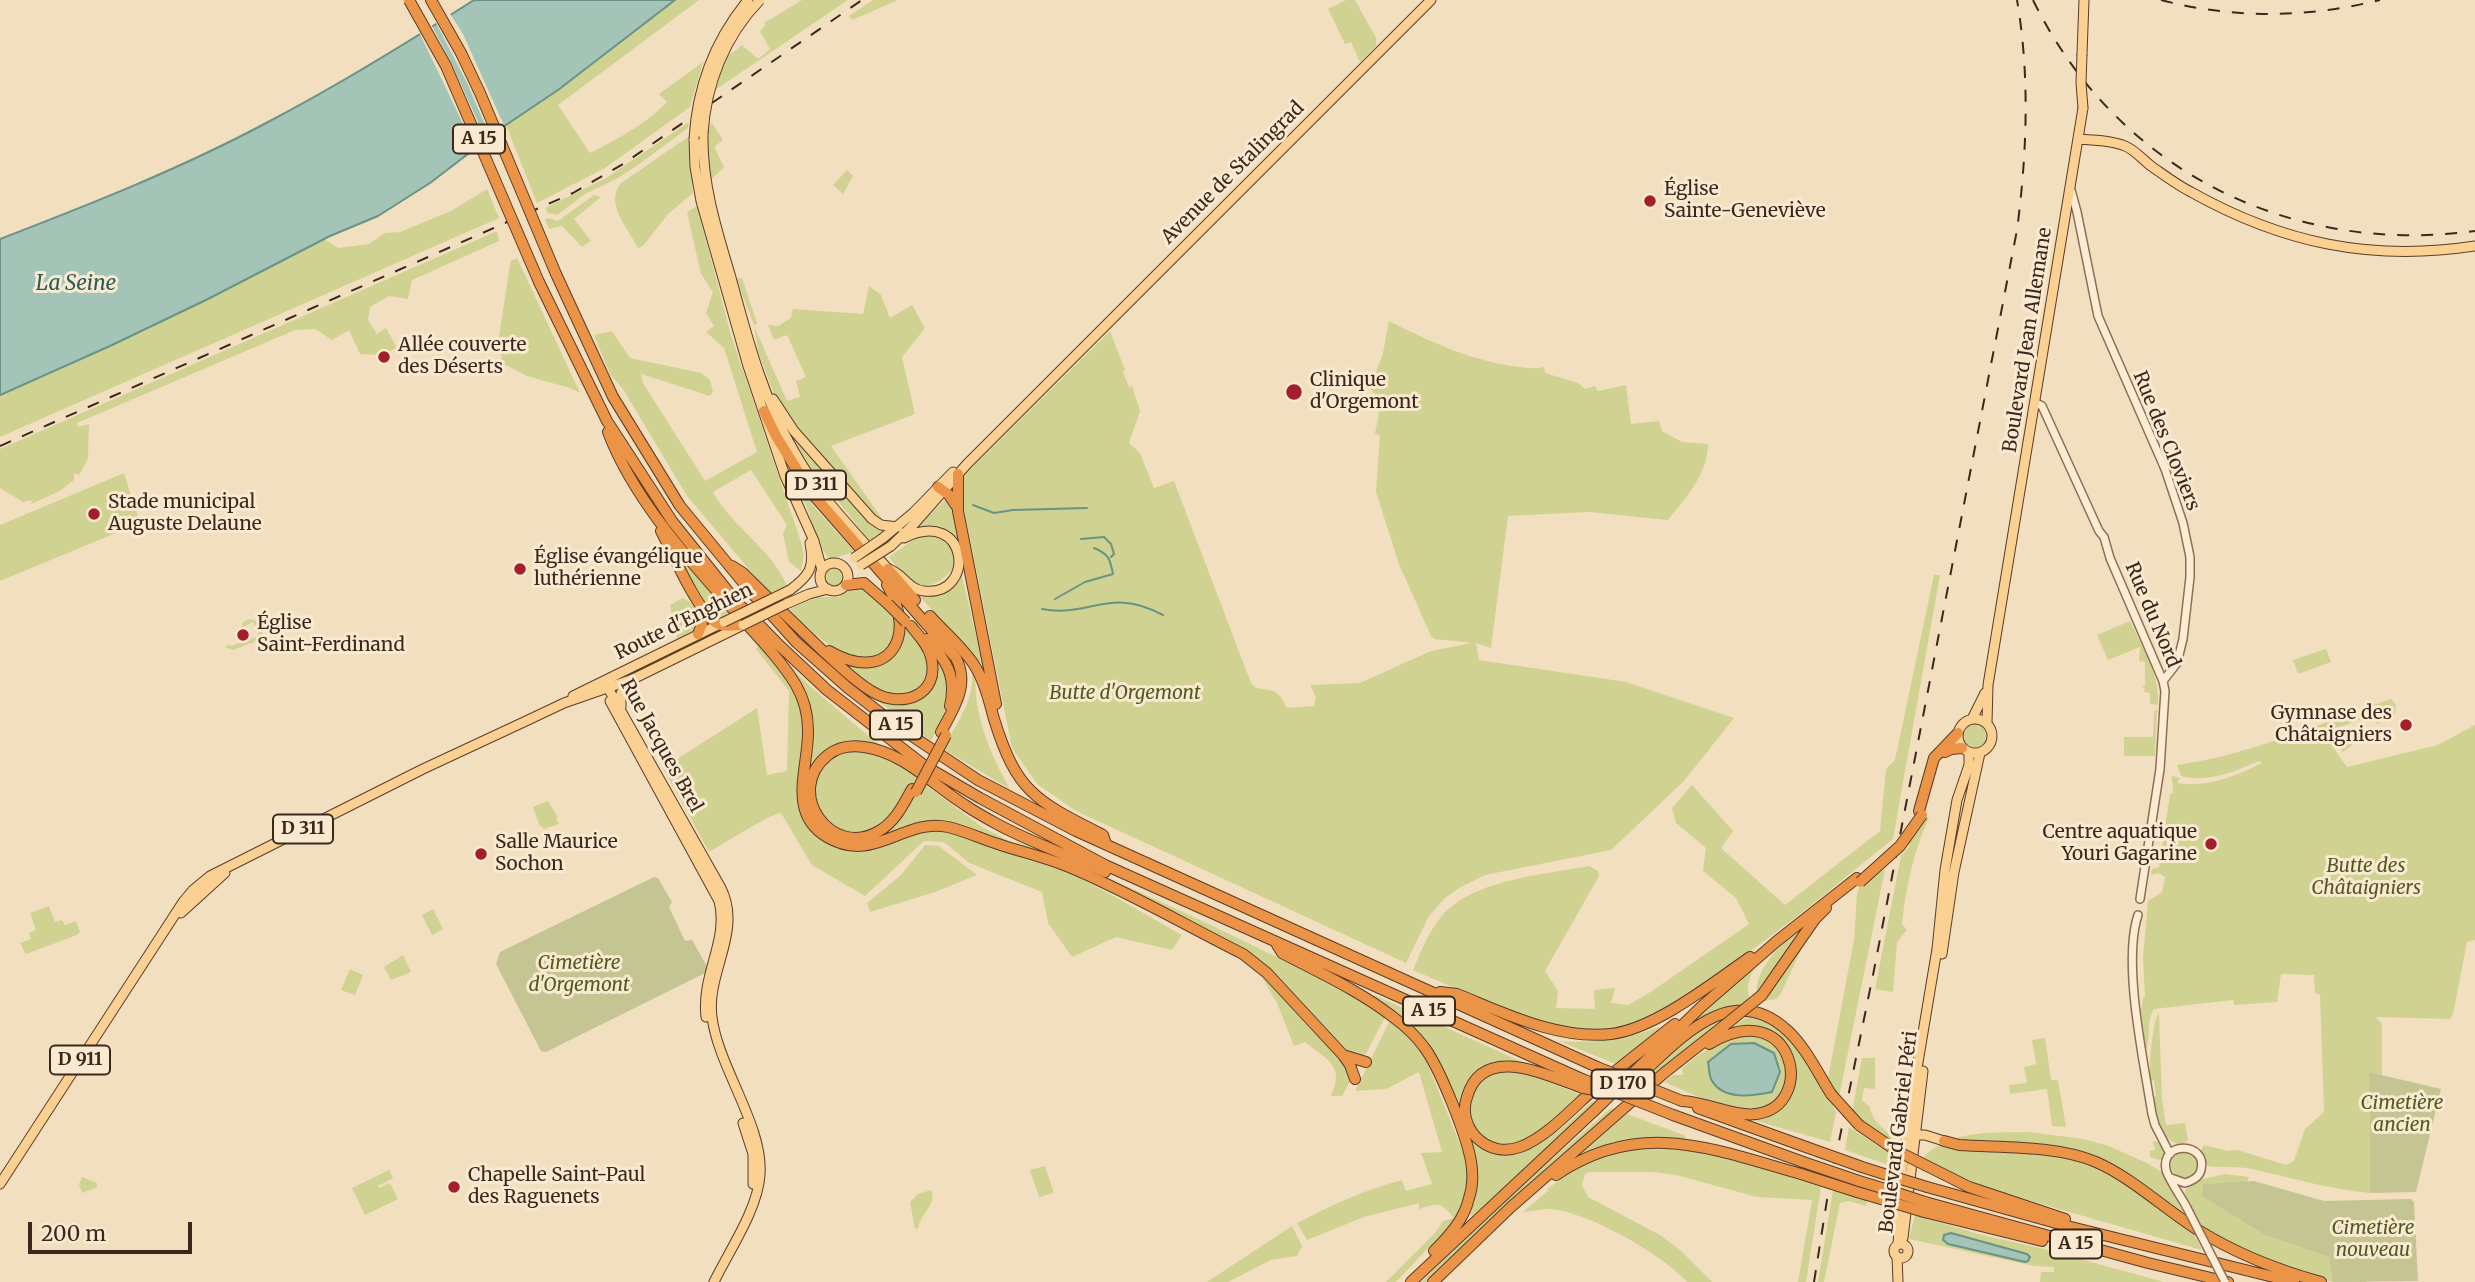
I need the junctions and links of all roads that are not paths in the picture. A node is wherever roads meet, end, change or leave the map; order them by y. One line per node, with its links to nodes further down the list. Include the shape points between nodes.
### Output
1 (409, 0): 17 (highway, A 15, bridge, via 446,66 539,282)
2 (431, 0): 25 (highway, A 15, bridge, via 480,93 555,274 613,397 680,506)
3 (748, 0): 7 (main road, D 311, bridge, via 711,60 700,93)
4 (760, 0): 7 (main road, D 311, bridge, via 735,31 717,68)
5 (1431, 0): 13 (main road, Avenue de Stalingrad)
6 (2084, 0): 8 (main road, Boulevard Jean Allemane, bridge, via 2083,108)
7 (698, 136): 14 (main road, D 311, via 710,201); 16 (main road, D 311, via 697,182 703,209)
8 (2078, 139): 9 (main road, Boulevard Jean Allemane); 12 (main road, via 2123,145 2214,205 2302,239 2378,252)
9 (2070, 189): 10 (street, Rue des Cloviers); 11 (main road, Boulevard Jean Allemane)
10 (2077, 212): 11 (street, via 2070,212); 40 (street, Rue des Cloviers, via 2098,316 2165,469 2190,557 2183,639 2177,663)
11 (2066, 219): 15 (main road, Boulevard Jean Allemane)
12 (2475, 246)
13 (1060, 371): 18 (main road, Avenue de Stalingrad); 19 (main road, Avenue de Stalingrad)
14 (764, 389): 22 (main road, via 794,431 872,519); 27 (main road, D 311, via 806,471)
15 (2036, 403): 40 (street, Rue du Nord, via 2042,406 2104,537); 41 (main road, Boulevard Jean Allemane)
16 (764, 411): 23 (main road, D 311); 27 (highway, via 810,491)
17 (607, 421): 21 (highway, via 613,443); 56 (highway, A 15, via 672,521 735,600 827,690 925,766)
18 (958, 474): 19 (main road, Avenue de Stalingrad); 20 (highway)
19 (941, 489): 20 (highway); 22 (main road, Avenue de Stalingrad); 24 (main road, Avenue de Stalingrad, via 915,524)
20 (958, 511): 47 (highway)
21 (657, 517): 32 (highway); 54 (highway, via 800,693 808,732 803,802 810,820)
22 (898, 527): 26 (main road, Avenue de Stalingrad, bridge)
23 (809, 535): 28 (main road, D 311); 31 (main road, D 311, via 809,573)
24 (891, 546): 27 (main road, D 311, via 915,533 933,530 955,544 958,572 948,586 927,592 916,589 895,570); 29 (main road, bridge)
25 (722, 559): 38 (highway, via 743,573); 55 (highway, A 15, via 796,642 897,726 1010,798)
26 (839, 565): 28 (main road); 29 (main road)
27 (882, 569): 34 (highway); 38 (highway, via 900,618 901,633 890,652 873,662 859,663 838,657); 45 (highway, via 960,666 961,689)
28 (822, 572): 30 (main road, via 822,583); 31 (main road, Route d'Enghien)
29 (847, 580): 30 (main road, via 839,590); 33 (highway, bridge, via 864,583)
30 (828, 589): 35 (main road, Route d'Enghien, bridge, via 797,598)
31 (789, 590): 36 (main road, Route d'Enghien / D 311, bridge)
32 (700, 604): 36 (highway, via 711,619); 37 (highway)
33 (909, 624): 38 (highway, via 929,650 932,675 919,694 901,701 870,691); 45 (highway, via 927,638 950,669 953,692)
34 (937, 624): 47 (highway, via 975,666); 49 (highway, via 962,659 968,677 964,699)
35 (743, 625): 36 (highway)
36 (726, 626): 37 (main road, Route d'Enghien / D 311); 39 (main road, Route d'Enghien / D 311)
37 (698, 634): 42 (main road, Route d'Enghien / D 311)
38 (812, 640)
39 (630, 680): 42 (main road, Route d'Enghien / D 311); 43 (main road, via 621,693)
40 (2163, 681): 58 (street, Rue du Nord, via 2161,764)
41 (1988, 684): 44 (main road, Boulevard Jean Allemane); 46 (main road, Boulevard Jean Allemane)
42 (605, 686): 43 (main road, Rue Jacques Brel); 59 (main road, Rue Jacques Brel); 62 (main road, Route d'Enghien / D 311, via 245,858 213,882)
43 (621, 709): 59 (main road, Rue Jacques Brel, via 721,888)
44 (1972, 719): 46 (main road); 48 (main road)
45 (947, 720): 49 (highway)
46 (1987, 723): 51 (main road, via 1992,740)
47 (999, 730): 55 (highway, via 1007,757 1024,785 1046,804 1103,835)
48 (1958, 733): 50 (main road); 53 (highway, D 170, via 1934,758)
49 (944, 734): 52 (highway, bridge)
50 (1966, 750): 51 (main road); 53 (highway, D 170, via 1951,748 1940,758); 66 (main road, via 1969,765 1957,800 1945,870)
51 (1980, 753): 66 (main road)
52 (914, 791): 54 (highway, via 897,823 876,839 856,843); 56 (highway, via 887,826 854,837 827,828 810,799 813,777 825,758 847,747 874,749 1016,834 1119,878)
53 (1920, 813): 57 (highway, D 170, bridge, via 1900,846)
54 (829, 838): 67 (highway, via 845,846 867,846 920,828 941,826 1065,865 1243,954 1267,973)
55 (1106, 844): 65 (highway, A 15)
56 (1130, 877): 63 (highway, A 15)
57 (1858, 880): 61 (highway, D 170); 72 (highway, D 170, bridge, via 1815,919 1762,995)
58 (2140, 899)
59 (725, 913): 73 (main road, via 705,989 706,1017)
60 (2138, 915): 74 (street, via 2132,960 2139,1029 2152,1114)
61 (1800, 922): 64 (highway, D 170); 65 (highway, via 1663,1015 1611,1034 1555,1029 1457,994)
62 (159, 942): 81 (main road, D 911)
63 (1276, 943): 70 (highway, A 15); 90 (highway, via 1282,953 1368,999 1419,1041 1440,1076 1461,1129 1472,1172 1465,1212)
64 (1747, 967): 70 (highway, via 1538,1138 1512,1149 1491,1148 1472,1133 1465,1116 1471,1087 1496,1067 1517,1066); 84 (highway, D 170)
65 (1432, 992): 71 (highway, A 15, bridge)
66 (1928, 1022): 75 (main road, Boulevard Gabriel Péri)
67 (1343, 1055): 68 (highway); 69 (highway)
68 (1366, 1062)
69 (1355, 1080)
70 (1582, 1083): 82 (highway, A 15, bridge)
71 (1682, 1101): 72 (highway, via 1760,1114 1783,1099 1793,1071 1790,1061 1770,1036 1752,1030 1734,1032 1684,1061); 85 (highway, A 15, bridge, via 1884,1174)
72 (1609, 1122): 87 (highway, D 170)
73 (750, 1134): 88 (main road, via 754,1177 749,1197); 89 (main road, via 760,1161 758,1188)
74 (2161, 1135): 77 (street); 78 (street)
75 (1910, 1139): 76 (main road); 86 (main road, Boulevard Gabriel Péri, via 1900,1245 1894,1251)
76 (1944, 1141): 97 (highway, via 2059,1151 2097,1162 2229,1248)
77 (2179, 1148): 78 (street); 80 (street, via 2195,1152 2202,1163 2195,1179)
78 (2170, 1154): 79 (street, via 2166,1170)
79 (2171, 1178): 80 (street); 83 (street)
80 (2185, 1183): 83 (street)
81 (0, 1184)
82 (1858, 1186): 87 (highway, bridge, via 1676,1142 1632,1143 1577,1162); 95 (highway, A 15, bridge)
83 (2181, 1197): 95 (street, bridge)
84 (1498, 1200): 85 (highway, bridge, via 1687,1033 1714,1016 1750,1011 1772,1019 1797,1042 1831,1094 1859,1125 1897,1151 1969,1187); 91 (highway, D 170)
85 (2136, 1242): 96 (highway, A 15)
86 (1901, 1256): 93 (main road, Boulevard Gabriel Péri); 94 (main road, Boulevard Gabriel Péri)
87 (1457, 1259): 92 (highway, D 170)
88 (708, 1282)
89 (714, 1282)
90 (1405, 1282)
91 (1411, 1282)
92 (1433, 1282)
93 (1898, 1282)
94 (1903, 1282)
95 (2227, 1282)
96 (2294, 1282)
97 (2321, 1282)

